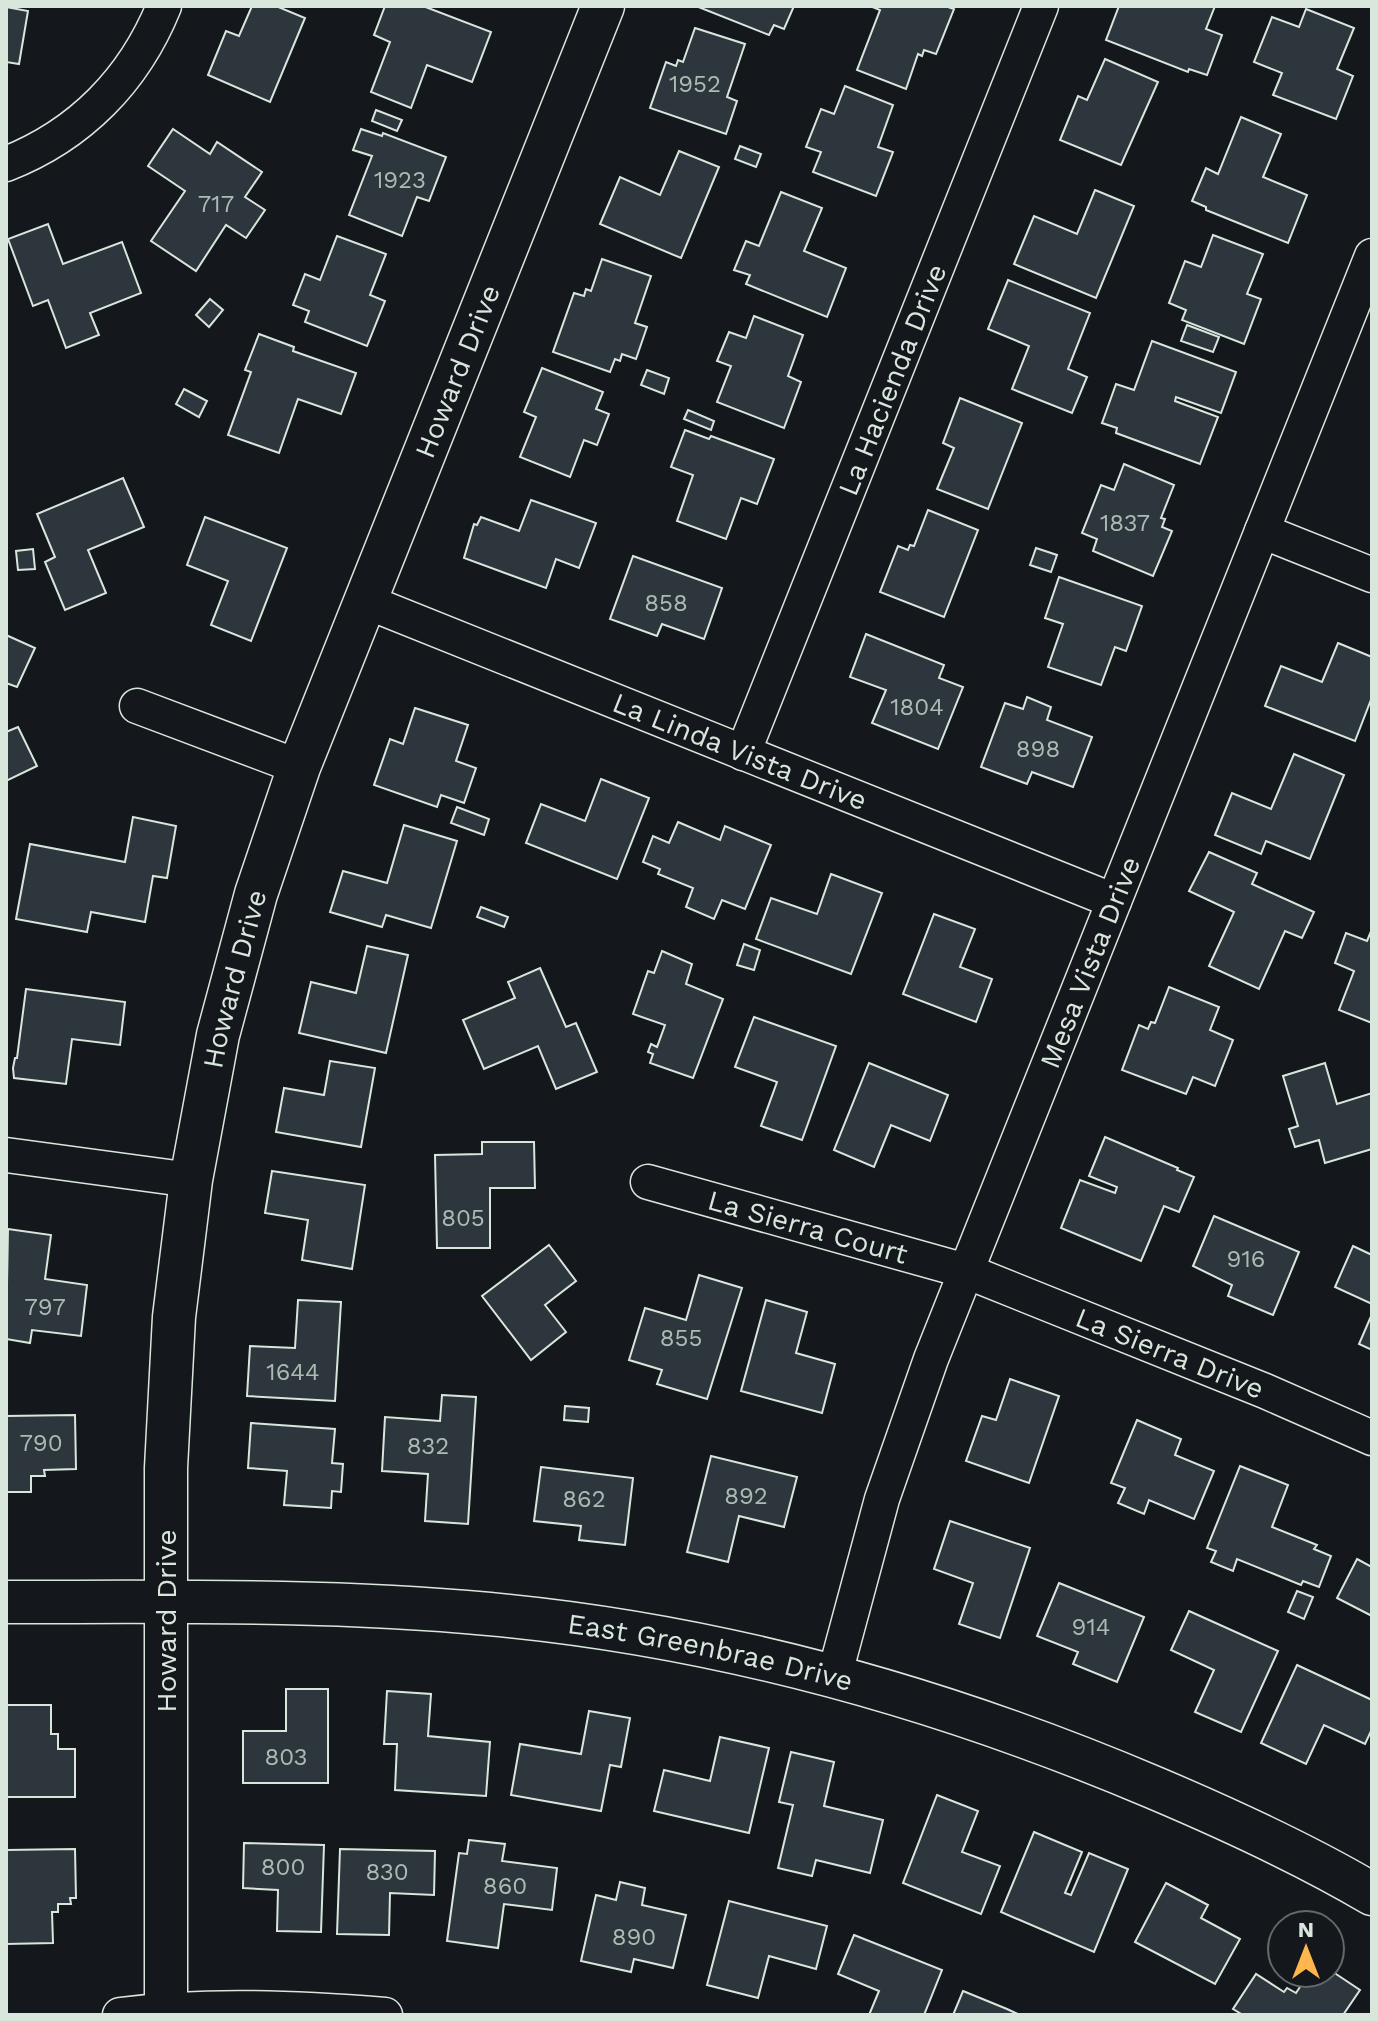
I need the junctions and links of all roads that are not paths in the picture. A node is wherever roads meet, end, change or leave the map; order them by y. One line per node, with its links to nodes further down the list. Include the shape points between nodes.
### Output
1 (164, 6): 4 (street, via 141,55 111,94 75,128)
2 (603, 6): 8 (street, Howard Drive)
3 (1041, 6): 10 (street, La Hacienda Drive)
4 (6, 164)
5 (1372, 256): 6 (street, Mesa Vista Drive)
6 (1262, 531): 7 (street); 12 (street, Mesa Vista Drive)
7 (1372, 575)
8 (365, 601): 10 (street, La Linda Vista Drive); 11 (street, Howard Drive)
9 (137, 706): 11 (street)
10 (743, 753): 12 (street, La Linda Vista Drive)
11 (299, 767): 14 (street, Howard Drive, via 256,894 218,1035)
12 (1114, 901): 16 (street, Mesa Vista Drive)
13 (6, 1155): 14 (street)
14 (191, 1180): 19 (street, Howard Drive, via 174,1317)
15 (648, 1182): 16 (street, La Sierra Court)
16 (966, 1271): 17 (street, La Sierra Drive); 20 (street, Mesa Vista Drive, via 882,1499)
17 (1372, 1438)
18 (6, 1602): 19 (street, East Greenbrae Drive)
19 (166, 1602): 20 (street, East Greenbrae Drive, via 346,1603 492,1614 637,1634); 22 (street, Howard Drive)
20 (834, 1677): 21 (street, East Greenbrae Drive, via 1079,1756 1211,1811)
21 (1372, 1894)
22 (166, 2012): 23 (street); 24 (street)
23 (120, 2015)
24 (385, 2015)

